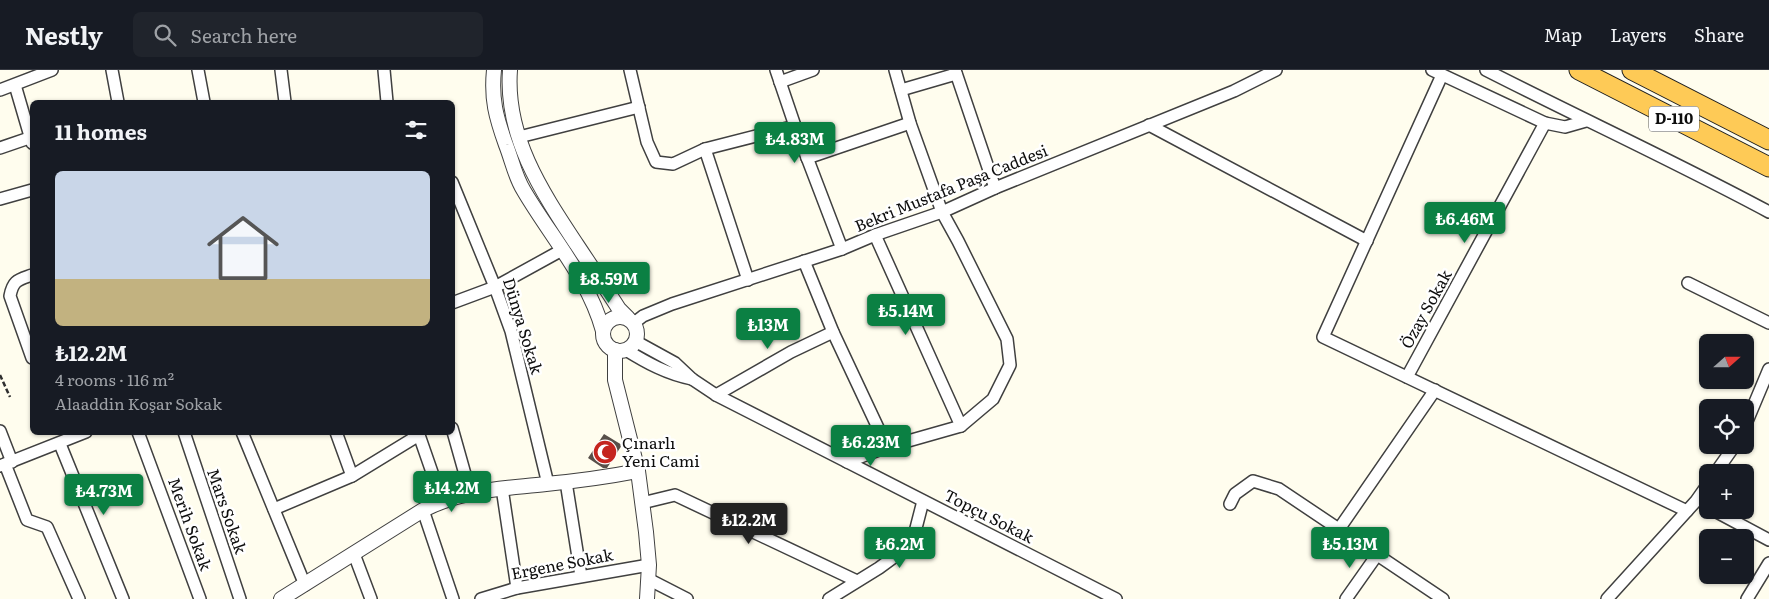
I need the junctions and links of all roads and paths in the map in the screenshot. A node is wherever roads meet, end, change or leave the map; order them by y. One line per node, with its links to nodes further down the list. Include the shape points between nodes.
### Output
1 (52, 70): 19 (street)
2 (112, 70): 22 (street)
3 (198, 70): 23 (street)
4 (281, 70): 24 (street)
5 (384, 70): 25 (street)
6 (494, 70): 49 (street, via 494,110 522,189)
7 (510, 70): 33 (street, via 510,98)
8 (630, 70): 26 (street)
9 (776, 70): 18 (street)
10 (813, 70): 18 (street)
11 (895, 70): 21 (street)
12 (1276, 70): 30 (street, Bekri Mustafa Paşa Caddesi, via 1234,91)
13 (1486, 70): 27 (street)
14 (1579, 70): 39 (highway, D-110)
15 (1632, 70): 35 (highway, D-110)
16 (955, 72): 21 (street); 40 (street)
17 (1437, 72): 29 (street); 47 (street)
18 (780, 82): 31 (street)
19 (15, 85): 20 (street); 32 (street)
20 (1, 86)
21 (901, 90): 28 (street)
22 (118, 100)
23 (204, 100)
24 (285, 100)
25 (387, 100)
26 (639, 107): 33 (street); 37 (street, via 647,142 656,162 673,164)
27 (1586, 121): 29 (street, via 1565,126); 45 (street)
28 (910, 123): 38 (street); 44 (street)
29 (1546, 124): 64 (street, Özay Sokak)
30 (1149, 125): 40 (street, Bekri Mustafa Paşa Caddesi); 47 (street)
31 (795, 126): 37 (street); 38 (street)
32 (30, 133)
33 (519, 137): 56 (street, via 532,173 547,200 619,309)
34 (30, 140): 36 (street)
35 (1769, 140)
36 (0, 148)
37 (705, 149): 52 (street)
38 (807, 158): 48 (street)
39 (1769, 167)
40 (995, 188): 44 (street, Bekri Mustafa Paşa Caddesi)
41 (455, 189): 54 (street, Dünya Sokak)
42 (30, 190): 43 (street)
43 (0, 198)
44 (942, 212): 46 (street, Bekri Mustafa Paşa Caddesi); 69 (street, via 1007,339 1010,365 993,399)
45 (1769, 212)
46 (875, 235): 48 (street, Bekri Mustafa Paşa Caddesi); 69 (street)
47 (1367, 241): 64 (street, via 1323,337)
48 (842, 249): 50 (street, Bekri Mustafa Paşa Caddesi)
49 (562, 250): 54 (street); 58 (street, via 598,310)
50 (804, 260): 52 (street, Bekri Mustafa Paşa Caddesi); 59 (street)
51 (30, 276): 61 (street, via 12,286 10,296)
52 (748, 280): 56 (street, Bekri Mustafa Paşa Caddesi)
53 (1688, 283): 57 (street)
54 (495, 287): 55 (street); 86 (street, Dünya Sokak, via 511,332)
55 (455, 303)
56 (631, 321): 58 (street, via 617,316 611,318); 60 (street, via 637,332)
57 (1769, 323)
58 (603, 330): 60 (street, via 605,343)
59 (833, 332): 66 (street, via 790,352); 80 (street)
60 (625, 347): 66 (street, Topçu Sokak, via 653,366 675,376 692,379); 83 (street, via 615,380)
61 (30, 352)
62 (1769, 368): 68 (street)
63 (0, 375): 67 (path)
64 (1407, 377): 65 (street)
65 (1434, 390): 98 (street); 100 (street)
66 (716, 395): 81 (street, Topçu Sokak)
67 (10, 397)
68 (1754, 404)
69 (961, 426): 80 (street)
70 (0, 431): 82 (street)
71 (80, 435): 79 (street)
72 (139, 435): 114 (street, Merih Sokak)
73 (185, 435): 115 (street, Mars Sokak)
74 (243, 435): 96 (street)
75 (337, 435): 84 (street)
76 (416, 435): 84 (street)
77 (418, 435): 90 (street)
78 (454, 435): 88 (street)
79 (60, 444): 82 (street); 113 (street)
80 (887, 448): 81 (street)
81 (847, 462): 91 (street, Topçu Sokak)
82 (6, 464): 112 (street, via 27,520 46,527)
83 (638, 471): 85 (street); 94 (street)
84 (352, 476): 96 (street)
85 (566, 482): 86 (street); 106 (street)
86 (548, 484): 87 (street)
87 (502, 488): 88 (street); 110 (street)
88 (470, 492): 90 (street)
89 (1699, 497): 92 (street)
90 (442, 501): 97 (street)
91 (924, 501): 108 (street, via 909,546); 122 (street, Topçu Sokak)
92 (1696, 501): 93 (street); 98 (street)
93 (1699, 502)
94 (642, 503): 105 (street); 108 (street, via 675,496)
95 (1230, 504): 100 (street, via 1235,494 1253,481 1279,489)
96 (274, 509): 109 (street)
97 (423, 510): 102 (street); 117 (street)
98 (1687, 511): 125 (street)
99 (1730, 519): 101 (street)
100 (1339, 529): 103 (street)
101 (1769, 540)
102 (354, 554): 109 (street); 116 (street)
103 (1377, 555): 123 (street); 124 (street)
104 (1769, 564): 126 (street)
105 (649, 565): 106 (street, Ergene Sokak); 107 (street)
106 (581, 576): 110 (street, Ergene Sokak)
107 (648, 579): 119 (street); 120 (street)
108 (857, 581): 121 (street)
109 (305, 584): 111 (street)
110 (517, 588): 118 (street, Ergene Sokak)
111 (288, 597)
112 (78, 599)
113 (123, 599)
114 (200, 599)
115 (240, 599)
116 (371, 599)
117 (453, 599)
118 (482, 599)
119 (647, 599)
120 (687, 599)
121 (828, 599)
122 (1116, 599)
123 (1346, 599)
124 (1443, 599)
125 (1607, 599)
126 (1747, 599)

